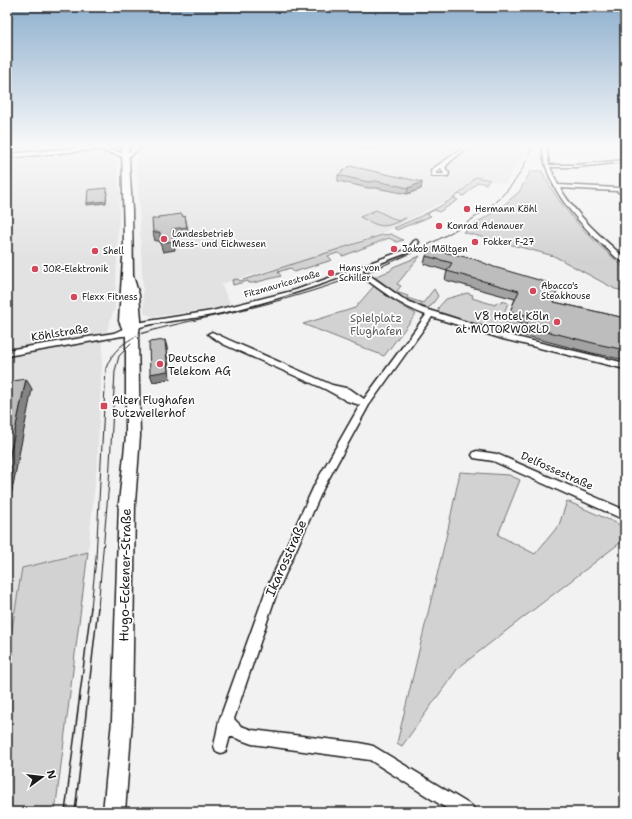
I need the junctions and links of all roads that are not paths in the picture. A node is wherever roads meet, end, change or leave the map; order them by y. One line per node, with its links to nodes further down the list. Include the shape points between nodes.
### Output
1 (127, 183): 9 (main road, Hugo-Eckener-Straße, via 128,276 133,289)
2 (555, 183): 3 (street)
3 (556, 186): 4 (street, via 618,190); 6 (street, via 577,214)
4 (625, 194)
5 (416, 242): 7 (street, Fitzmauricestraße, via 410,250)
6 (625, 261)
7 (357, 270): 8 (street, via 399,300 419,310); 9 (street, Fitzmauricestraße, via 298,291 237,307)
8 (431, 312): 12 (street, via 506,336); 13 (street, Ikarosstraße)
9 (131, 326): 11 (street, Köhlstraße); 18 (main road, Hugo-Eckener-Straße, via 133,436 127,503 122,721)
10 (212, 334): 13 (street)
11 (7, 353)
12 (625, 366)
13 (362, 402): 16 (street, Ikarosstraße, via 270,594)
14 (477, 455): 15 (street, Delfossestraße, via 494,457)
15 (625, 515)
16 (226, 721): 17 (street, Ikarosstraße); 19 (street, via 236,731 252,737 373,753)
17 (221, 746)
18 (114, 812)
19 (466, 812)

